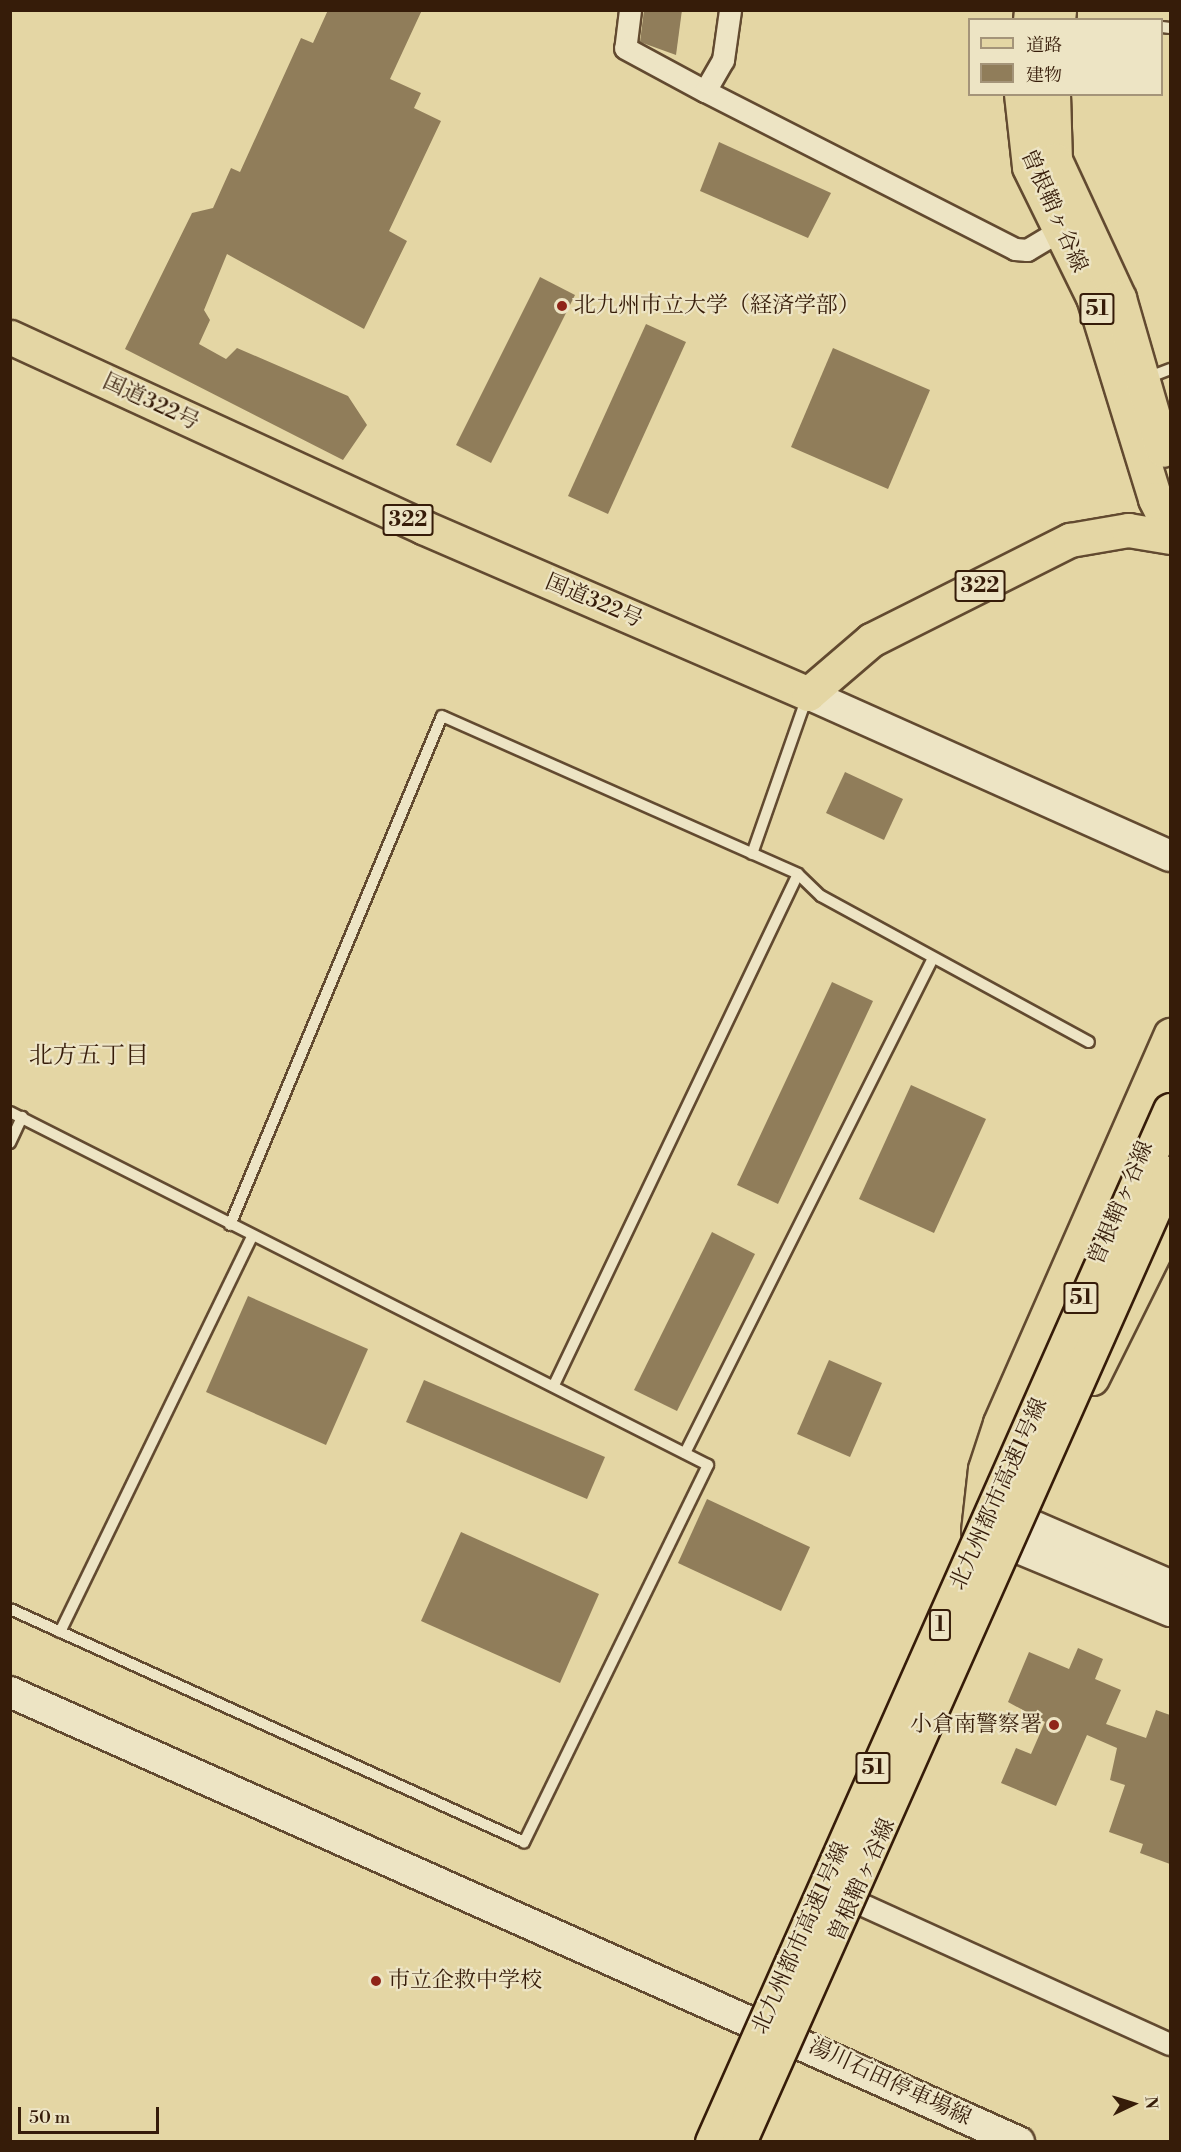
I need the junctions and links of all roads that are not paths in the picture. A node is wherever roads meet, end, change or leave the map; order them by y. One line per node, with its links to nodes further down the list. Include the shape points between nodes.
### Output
1 (630, 10): 3 (street, via 625,48)
2 (730, 10): 3 (street, via 723,60)
3 (705, 91): 6 (street, via 1015,249 1027,250)
4 (1021, 96): 6 (main road, 曽根鞘ヶ谷線 / 51, via 1023,145)
5 (1053, 96): 8 (main road, 曽根鞘ヶ谷線 / 51, via 1055,160)
6 (1059, 231): 10 (main road, 曽根鞘ヶ谷線 / 51, via 1103,324 1155,499)
7 (10, 337): 12 (main road, 国道322号 / 322, via 423,527)
8 (1157, 374): 9 (main road, 曽根鞘ヶ谷線 / 51)
9 (1170, 475)
10 (1170, 528)
11 (1170, 537): 12 (main road, 322, via 1128,530 1070,540 871,640)
12 (808, 694): 13 (lane); 14 (street)
13 (752, 854): 15 (lane); 27 (lane, via 442,716)
14 (1170, 856)
15 (798, 874): 16 (lane, via 821,896); 29 (lane)
16 (933, 958): 18 (lane); 31 (lane)
17 (1170, 1035): 32 (main road, via 1000,1423 985,1469)
18 (1089, 1042)
19 (1170, 1087): 32 (main road, 曽根鞘ヶ谷線 / 51)
20 (1170, 1110): 43 (main road, 北九州都市高速1号線 / 1, bridge)
21 (10, 1112): 22 (lane)
22 (22, 1117): 23 (lane); 27 (lane)
23 (10, 1143)
24 (1170, 1173): 44 (main road, 北九州都市高速1号線 / 1, bridge)
25 (1170, 1192): 30 (main road, 曽根鞘ヶ谷線 / 51)
26 (1170, 1221): 30 (main road)
27 (230, 1226): 28 (lane)
28 (252, 1237): 29 (lane); 37 (lane)
29 (554, 1385): 31 (lane)
30 (1075, 1405): 33 (main road, 曽根鞘ヶ谷線 / 51)
31 (685, 1453): 37 (lane, via 708,1465 524,1842)
32 (983, 1519): 33 (street); 40 (main road, 曽根鞘ヶ谷線 / 51)
33 (1020, 1535): 34 (street); 36 (street); 39 (main road, 曽根鞘ヶ谷線 / 51)
34 (1170, 1584)
35 (10, 1609): 37 (lane)
36 (1170, 1611)
37 (60, 1632)
38 (10, 1692): 40 (street, 湯川石田停車場線)
39 (852, 1900): 41 (main road, 曽根鞘ヶ谷線 / 51); 42 (street)
40 (759, 2029): 41 (street, 湯川石田停車場線); 43 (main road, 曽根鞘ヶ谷線 / 51)
41 (791, 2037): 45 (main road, 曽根鞘ヶ谷線 / 51); 46 (street, 湯川石田停車場線)
42 (1170, 2044)
43 (710, 2142)
44 (739, 2142)
45 (746, 2142)
46 (1019, 2142)

